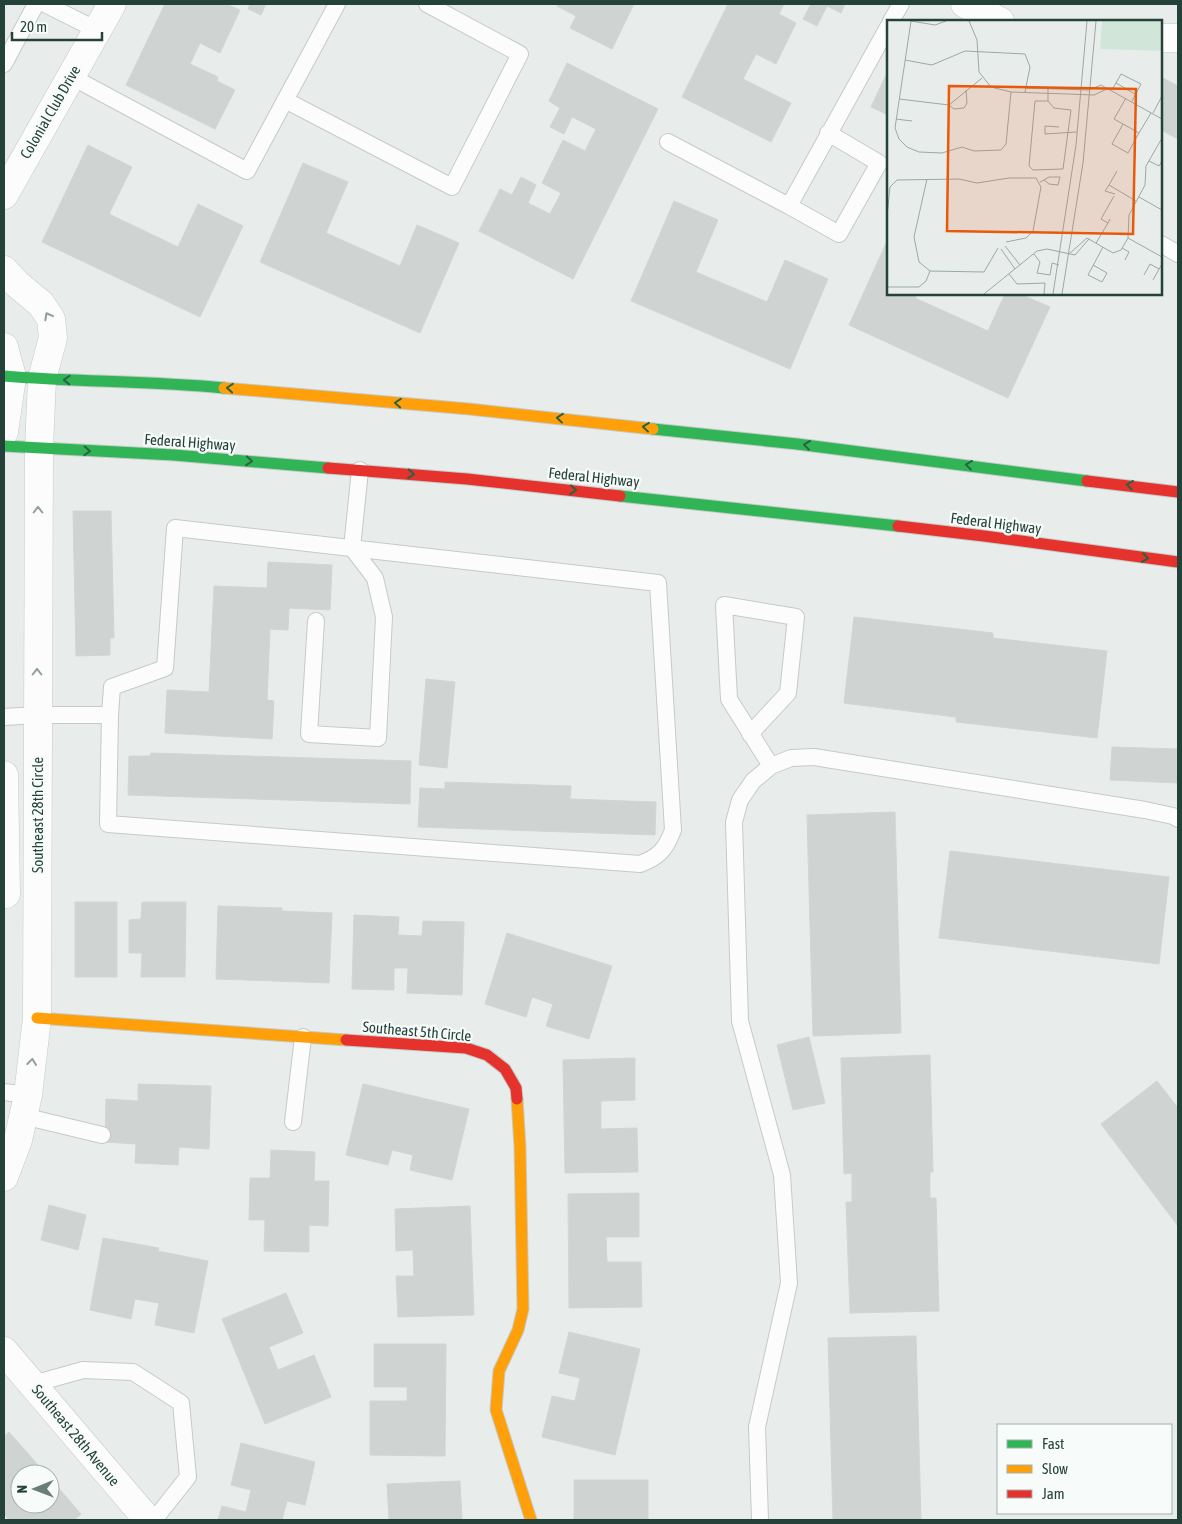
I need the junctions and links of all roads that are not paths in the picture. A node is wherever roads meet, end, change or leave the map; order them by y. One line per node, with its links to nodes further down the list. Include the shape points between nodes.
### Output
1 (36, 4): 14 (lane)
2 (45, 4): 11 (lane)
3 (112, 4): 11 (street, Colonial Club Drive)
4 (337, 4): 16 (lane)
5 (426, 4): 16 (lane, via 520,54 452,186)
6 (901, 4): 8 (lane)
7 (965, 4): 9 (street)
8 (892, 20)
9 (998, 20)
10 (887, 29): 17 (lane)
11 (96, 30): 15 (street, Colonial Club Drive)
12 (1162, 38): 13 (street)
13 (1178, 38)
14 (4, 64)
15 (70, 76): 16 (lane, via 247,171); 20 (street, Colonial Club Drive)
16 (285, 100)
17 (828, 133): 19 (lane); 21 (lane)
18 (668, 142): 21 (lane)
19 (883, 166): 21 (lane, via 839,234)
20 (5, 190)
21 (789, 206)
22 (1162, 245): 23 (lane)
23 (1178, 254)
24 (4, 270): 27 (street, one-way to 24, via 53,338 51,319)
25 (4, 347): 26 (street)
26 (8, 377): 27 (main road); 28 (street)
27 (42, 379): 30 (street); 32 (main road, one-way to 27, via 797,444 469,409 168,383)
28 (4, 432)
29 (4, 446): 30 (main road, Federal Highway)
30 (39, 448): 31 (main road, Federal Highway, one-way to 31); 36 (street, Southeast 28th Circle, one-way to 30)
31 (360, 470): 33 (lane); 34 (main road, Federal Highway, one-way to 34, via 467,478 802,515)
32 (1178, 492)
33 (352, 548): 35 (lane, via 375,578 384,617 378,738 309,734); 37 (lane, via 175,528 166,668 112,687); 37 (lane, via 658,583 672,830 662,852 640,864 108,824)
34 (1178, 562)
35 (316, 622)
36 (37, 715): 37 (lane); 38 (lane); 44 (street, Southeast 28th Circle)
37 (110, 715)
38 (4, 717)
39 (750, 734): 39 (lane, via 729,698 724,605 796,617 788,694); 40 (lane)
40 (771, 766): 42 (lane, via 791,758 814,757 1144,810); 56 (lane, via 753,781 740,800 734,822 740,1021 782,1176 788,1283 757,1427)
41 (4, 775): 43 (street, Southeast 28th Circle)
42 (1178, 819)
43 (5, 893): 44 (street)
44 (36, 902): 45 (street, Southeast 28th Circle)
45 (37, 1018): 46 (main road, Southeast 5th Circle); 47 (street, Southeast 28th Circle, one-way to 45)
46 (304, 1037): 48 (lane); 55 (main road, Southeast 5th Circle, via 466,1048 487,1055 505,1069 516,1088 523,1309 518,1330 499,1371 496,1410)
47 (18, 1101): 49 (lane); 50 (street, Southeast 28th Circle, via 18,1140)
48 (294, 1122)
49 (102, 1135)
50 (4, 1177)
51 (4, 1351): 52 (street, Southeast 28th Avenue)
52 (32, 1384): 53 (street, Southeast 28th Avenue); 54 (lane, via 83,1370 133,1372 181,1403 188,1477)
53 (148, 1520)
54 (154, 1520)
55 (531, 1520)
56 (760, 1520)

